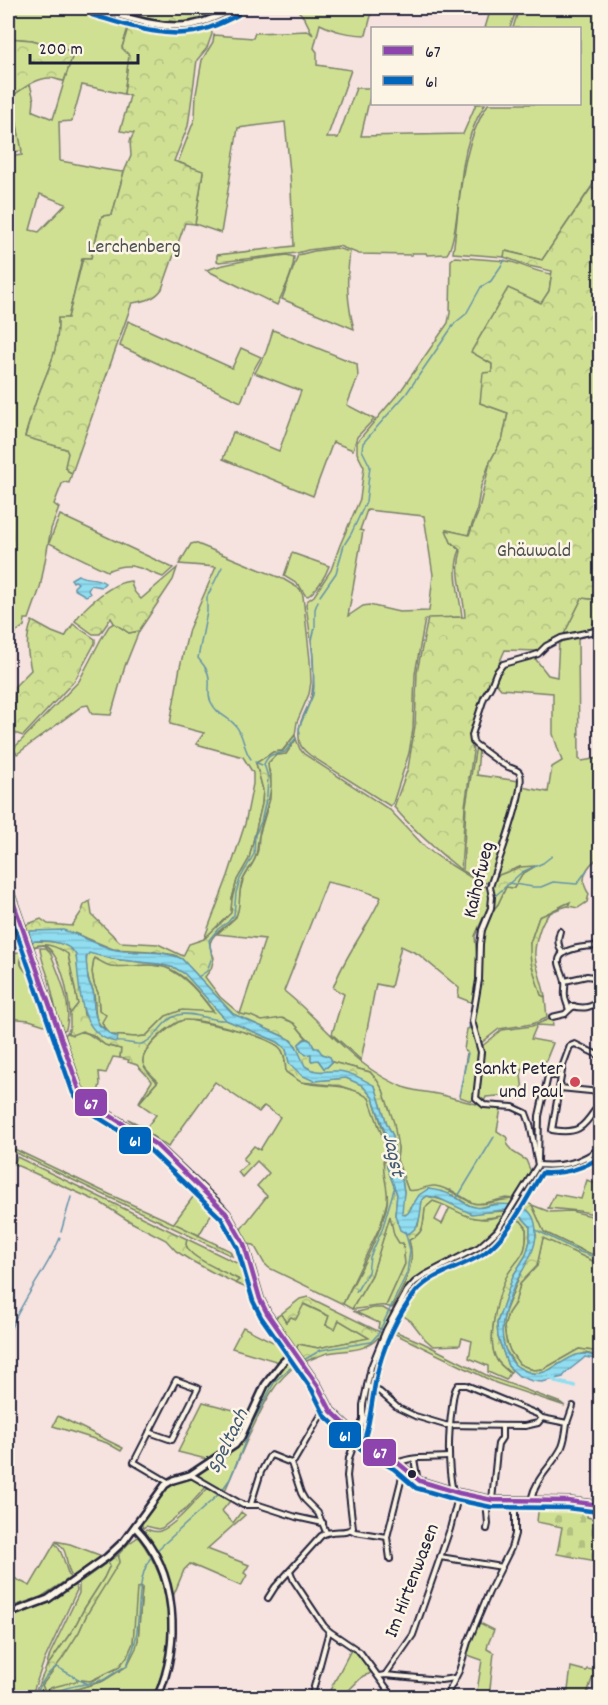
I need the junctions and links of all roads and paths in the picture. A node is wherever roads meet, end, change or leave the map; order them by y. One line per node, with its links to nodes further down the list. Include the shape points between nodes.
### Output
1 (94, 8): 2 (street, via 150,22 190,25)
2 (235, 8)
3 (600, 630): 22 (street, Kaihofweg, via 569,636 547,645 538,654 502,664 484,698 472,735 476,745 520,773 521,786 490,887 491,908 482,930 472,1021 481,1052 476,1098 484,1105 513,1107 526,1113)
4 (8, 887): 24 (main road, via 76,1083 93,1105 155,1144 227,1214 244,1244 260,1299)
5 (560, 931): 7 (street)
6 (600, 946): 7 (street)
7 (562, 954): 9 (street, via 559,961)
8 (600, 978): 9 (street, via 587,976)
9 (565, 981): 11 (street, via 564,998)
10 (600, 999): 12 (street, via 591,1007)
11 (568, 1004): 12 (street); 13 (street)
12 (574, 1006): 13 (street)
13 (568, 1010): 14 (street)
14 (552, 1017)
15 (600, 1056): 16 (street, via 572,1044)
16 (561, 1076): 17 (street); 22 (street, via 548,1076 539,1116)
17 (560, 1088): 18 (street); 19 (street, via 552,1130 578,1129)
18 (600, 1092)
19 (600, 1103)
20 (600, 1148): 21 (street)
21 (588, 1157): 22 (street, via 572,1164); 23 (street)
22 (538, 1165): 25 (street, via 497,1231 479,1247 425,1275 408,1291 386,1330)
23 (600, 1166)
24 (294, 1352): 27 (main road); 39 (street, via 264,1385 235,1445)
25 (367, 1386): 30 (street, via 398,1408); 33 (street)
26 (573, 1406): 29 (street)
27 (328, 1408): 33 (main road); 36 (street)
28 (542, 1418): 29 (street); 30 (street, via 458,1385); 31 (street, via 525,1426)
29 (567, 1423): 44 (street, via 562,1447 539,1478)
30 (449, 1425): 31 (street); 34 (street)
31 (502, 1427): 43 (street)
32 (149, 1432): 32 (street, via 176,1380 198,1388 172,1440); 41 (street, via 134,1462)
33 (358, 1435): 37 (main road); 50 (street, via 347,1476)
34 (448, 1457): 35 (street); 42 (street)
35 (414, 1459): 37 (street); 40 (street)
36 (291, 1463): 46 (street, via 271,1455); 48 (street, via 305,1500)
37 (398, 1463): 38 (main road)
38 (404, 1469): 40 (main road); 53 (street)
39 (190, 1475): 41 (street); 46 (street, via 243,1505)
40 (416, 1479): 42 (main road)
41 (168, 1482): 49 (street)
42 (456, 1492): 43 (main road); 54 (street, Im Hirtenwasen, via 450,1529)
43 (489, 1499): 45 (main road); 51 (street)
44 (531, 1500): 45 (main road); 47 (main road)
45 (515, 1501): 56 (street, via 514,1534)
46 (251, 1504): 48 (street)
47 (600, 1504)
48 (323, 1523): 52 (street)
49 (135, 1527): 59 (street, via 115,1550 75,1581 40,1603); 64 (street, via 157,1561 167,1588 172,1629 170,1657)
50 (351, 1530): 52 (street); 53 (street)
51 (487, 1530)
52 (326, 1533): 57 (street)
53 (387, 1537): 55 (street)
54 (440, 1557): 56 (street); 61 (street, Im Hirtenwasen, via 413,1635)
55 (390, 1559)
56 (502, 1567): 63 (street, via 483,1604)
57 (290, 1571): 58 (street); 60 (street)
58 (268, 1598)
59 (8, 1614)
60 (329, 1631): 62 (street, via 360,1652); 65 (street)
61 (386, 1675): 62 (street); 63 (street)
62 (379, 1676): 66 (street)
63 (455, 1678): 67 (street)
64 (157, 1698)
65 (310, 1698)
66 (394, 1698)
67 (445, 1698)

